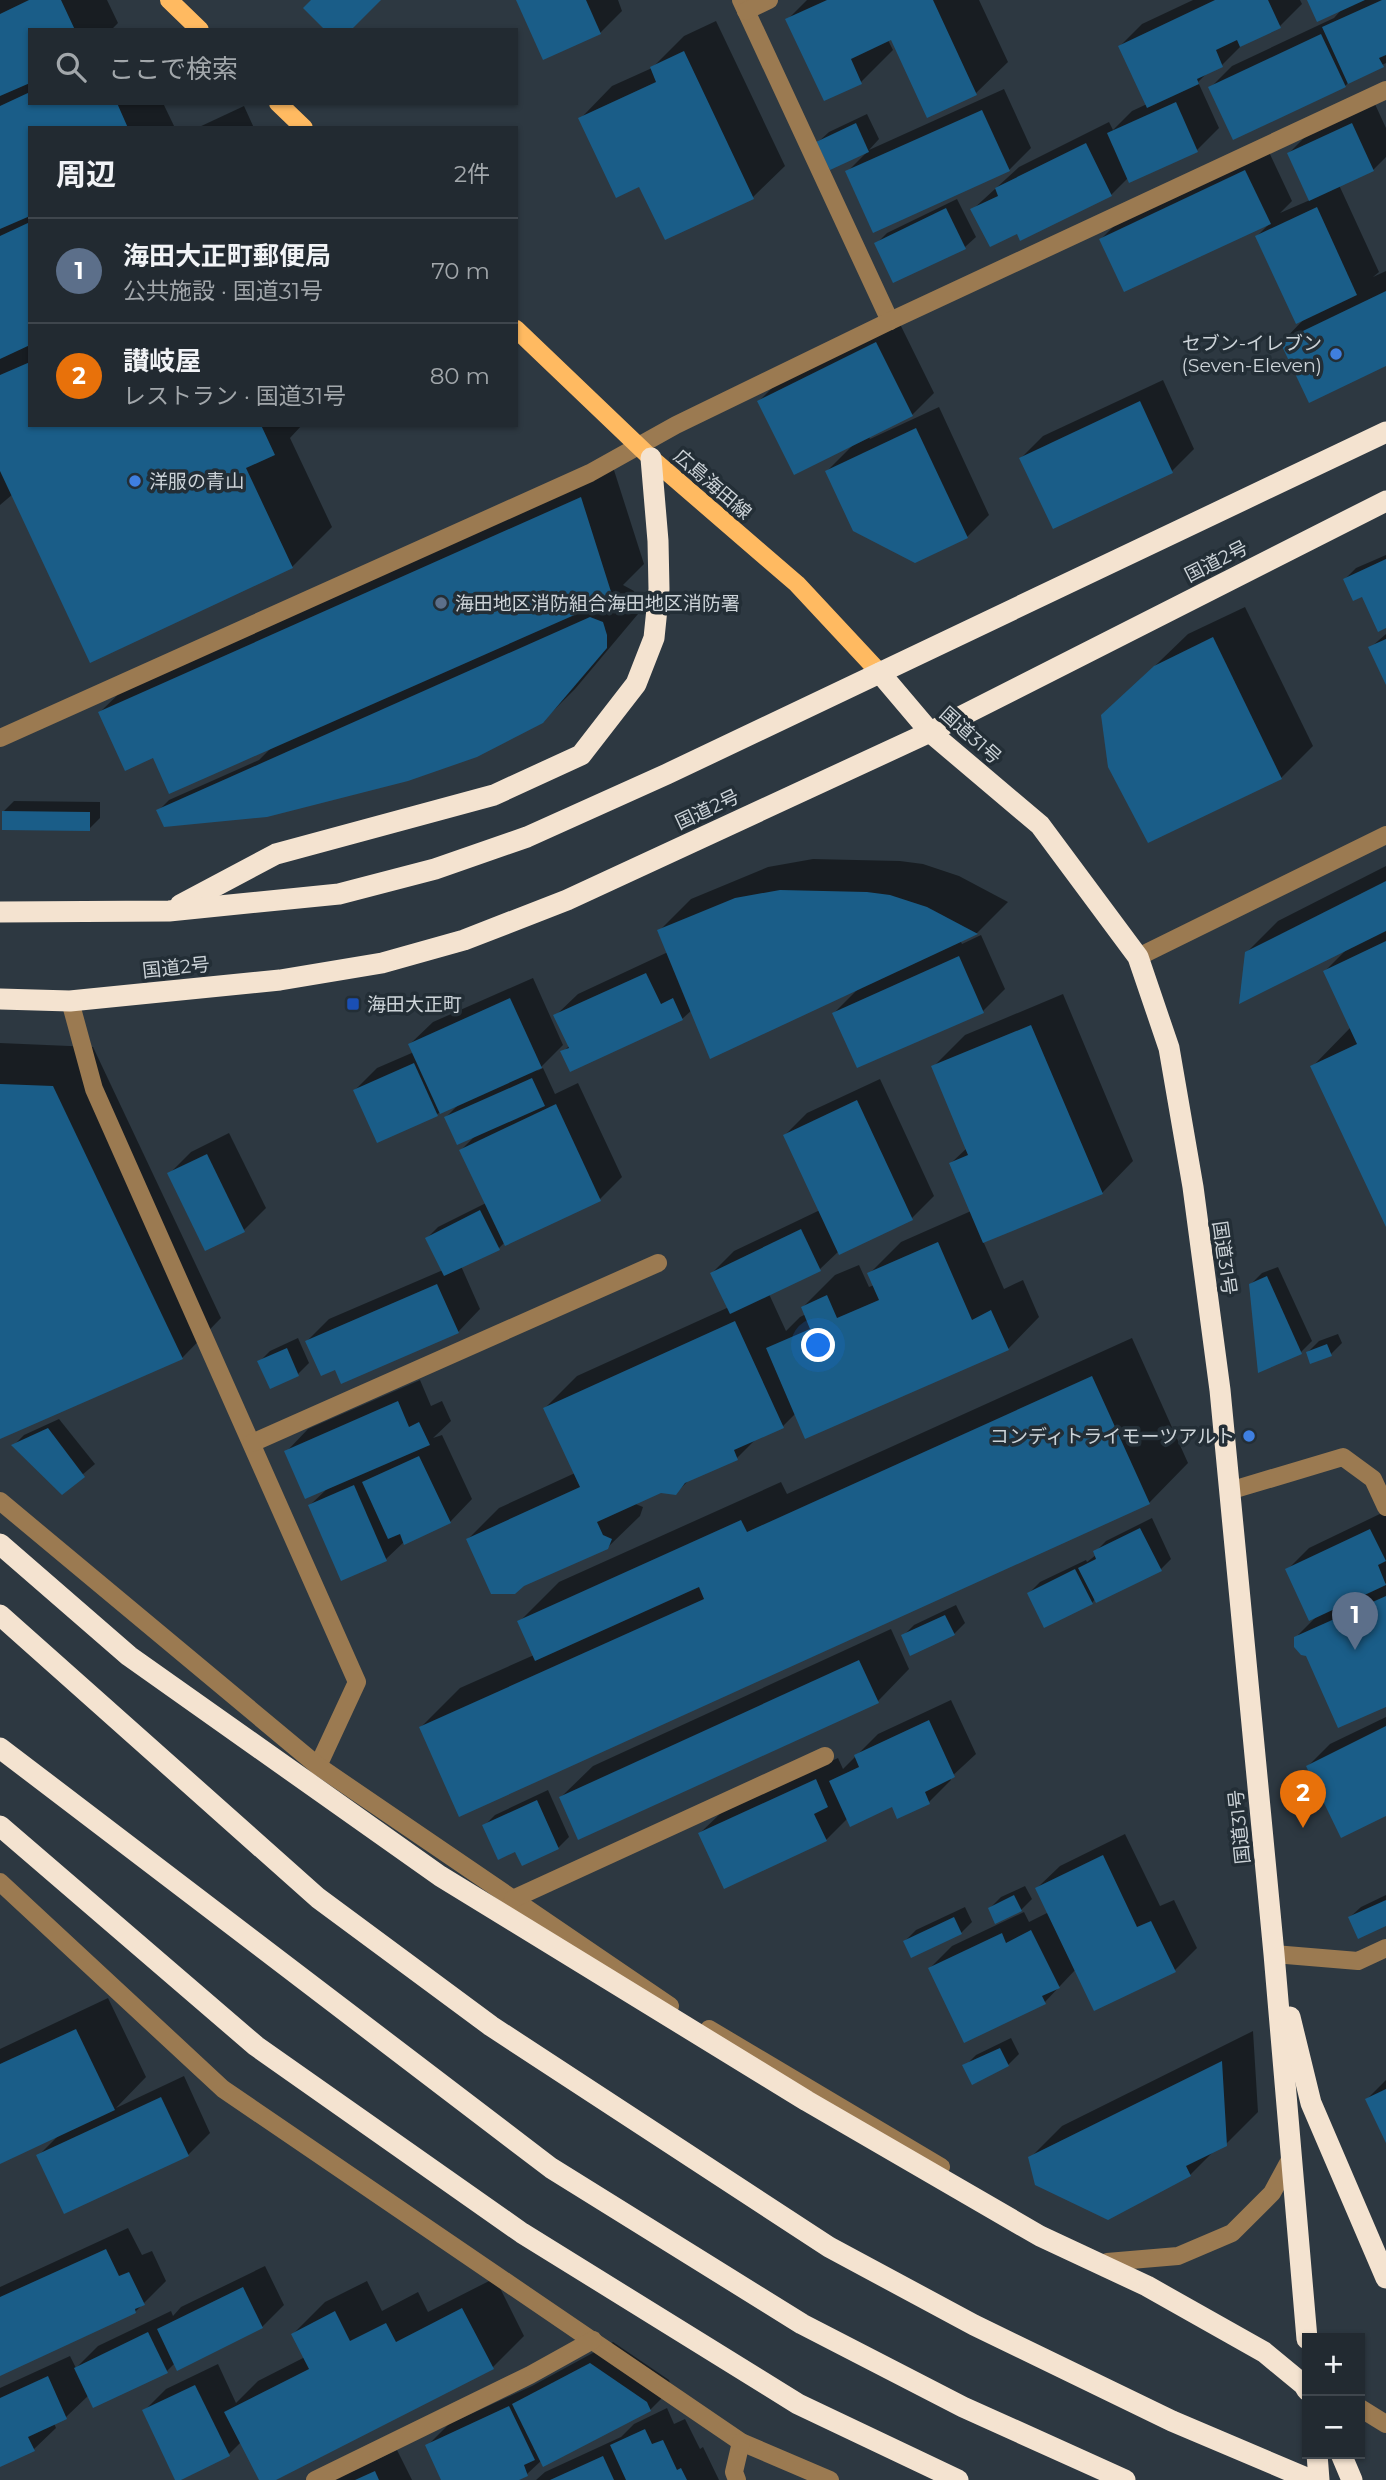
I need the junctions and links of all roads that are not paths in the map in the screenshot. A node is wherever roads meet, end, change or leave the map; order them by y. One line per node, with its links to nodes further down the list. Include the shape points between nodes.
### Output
1 (169, 0): 4 (main road)
2 (769, 0): 3 (street)
3 (744, 5): 8 (street)
4 (198, 28)
5 (1386, 90): 8 (street)
6 (280, 105): 7 (main road)
7 (302, 126)
8 (890, 321): 11 (street, via 676,425)
9 (518, 331): 11 (main road, 広島海田線)
10 (1386, 432): 13 (highway)
11 (645, 452): 13 (main road, 広島海田線, via 797,583); 15 (street); 17 (highway, via 658,541 654,638 636,684 581,755 494,795 276,854)
12 (1386, 500): 14 (highway, 国道2号)
13 (880, 673): 14 (highway, 国道31号); 17 (highway, via 527,837 435,869 339,894)
14 (930, 732): 19 (highway, 国道31号, via 1040,825); 21 (highway, 国道2号, via 567,900 464,940 383,963 293,978)
15 (0, 738)
16 (1386, 835): 19 (street)
17 (169, 911): 18 (highway)
18 (0, 912)
19 (1138, 957): 24 (highway, 国道31号, via 1169,1048 1193,1187)
20 (0, 999): 21 (highway, 国道2号)
21 (70, 1001): 23 (street, via 94,1089)
22 (658, 1263): 23 (street)
23 (252, 1443): 31 (street, via 357,1682)
24 (1229, 1491): 26 (street, via 1343,1457 1373,1479); 36 (highway, 国道31号)
25 (0, 1501): 31 (street)
26 (1386, 1507)
27 (0, 1544): 43 (highway, via 129,1656 440,1877 1040,2236 1147,2286 1264,2352)
28 (0, 1615): 54 (highway, via 318,1898 491,2026 829,2247 974,2325 1172,2421)
29 (0, 1748): 53 (highway, via 551,2168 802,2324 963,2407)
30 (825, 1756): 34 (street)
31 (318, 1766): 34 (street)
32 (0, 1826): 52 (highway, via 256,2046 522,2233 798,2404)
33 (0, 1882): 41 (street, via 223,2089)
34 (513, 1899): 38 (street, via 667,2004)
35 (1386, 1948): 36 (street, via 1358,1962)
36 (1274, 1954): 37 (highway, 国道31号); 39 (highway, 国道31号, via 1311,2103)
37 (1292, 2156): 38 (street, via 1272,2193 1232,2233 1178,2256); 40 (highway, 国道31号)
38 (1107, 2262): 42 (street)
39 (1386, 2278)
40 (1307, 2333)
41 (593, 2340): 46 (street); 49 (street)
42 (1302, 2372)
43 (1302, 2383)
44 (1365, 2410): 45 (street)
45 (1386, 2424)
46 (741, 2442): 50 (street, via 734,2472); 51 (street)
47 (1317, 2459): 55 (highway)
48 (1343, 2459): 56 (highway)
49 (315, 2480)
50 (737, 2480)
51 (830, 2480)
52 (958, 2480)
53 (1125, 2480)
54 (1311, 2480)
55 (1319, 2480)
56 (1352, 2480)

